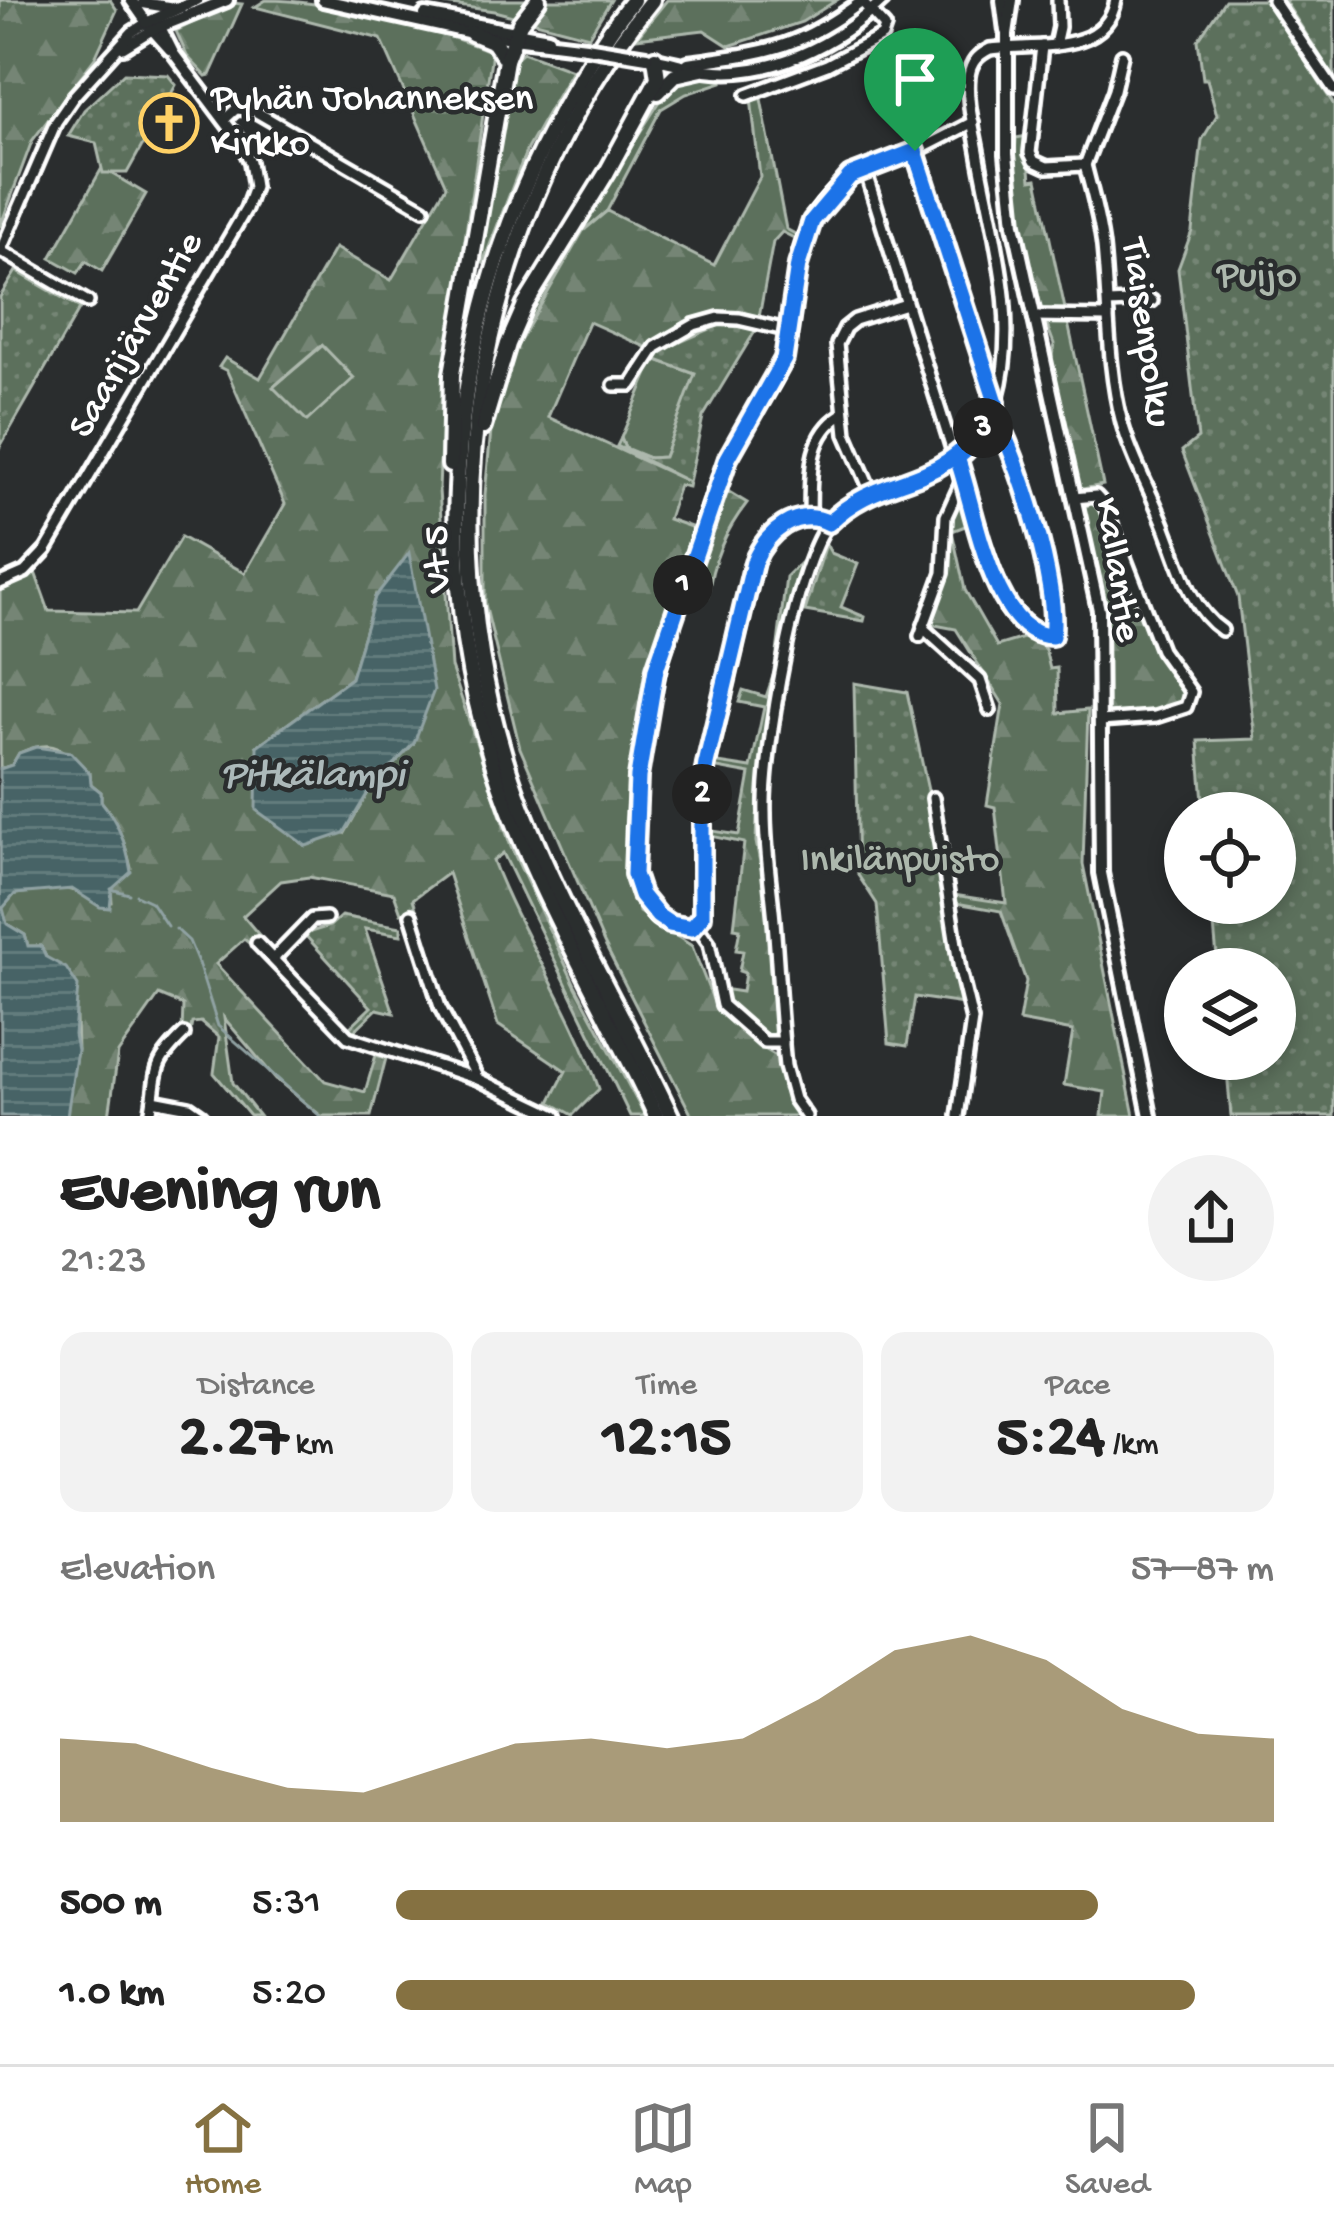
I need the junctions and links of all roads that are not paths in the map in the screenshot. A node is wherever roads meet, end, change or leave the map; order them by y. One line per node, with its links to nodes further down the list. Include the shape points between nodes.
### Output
1 (197, 0): 16 (main road)
2 (227, 0): 17 (main road)
3 (323, 0): 18 (main road)
4 (352, 0): 19 (main road)
5 (538, 0): 19 (highway)
6 (652, 0): 50 (highway, Vt 5, via 583,100 524,225 487,350)
7 (883, 0): 15 (main road)
8 (1002, 0): 20 (main road, Kallantie)
9 (1012, 0): 20 (main road, Kallantie)
10 (1058, 0): 21 (street)
11 (1116, 0): 21 (street, via 1094,34)
12 (1273, 0): 28 (street)
13 (138, 1): 16 (main road); 17 (main road)
14 (627, 5): 50 (highway, Vt 5, via 561,111 508,230 474,347)
15 (866, 5): 26 (main road, via 769,52); 27 (main road, via 827,42 793,58); 29 (street, via 885,27 882,36)
16 (178, 8): 17 (main road)
17 (153, 25): 30 (street, Saarijärventie); 37 (street, via 133,32 56,122)
18 (472, 33): 19 (main road); 25 (highway, via 494,42)
19 (515, 35): 24 (main road, bridge); 25 (highway)
20 (1008, 41): 22 (street); 31 (street, via 972,65); 42 (main road, Kallantie, via 1007,154)
21 (1055, 45): 22 (street)
22 (1042, 46): 33 (street, via 1031,157 1042,166)
23 (1122, 55): 33 (street)
24 (651, 58): 26 (main road); 35 (highway, via 658,78)
25 (506, 60): 50 (highway, via 452,374 450,474)
26 (685, 64): 27 (main road)
27 (702, 69): 35 (highway, via 663,85)
28 (1334, 90)
29 (748, 95)
30 (224, 120): 36 (street, via 236,109 253,110); 55 (street, Saarijärventie, via 250,162 254,188 246,209 46,550)
31 (973, 122): 32 (street); 46 (street, via 1007,326)
32 (915, 151): 34 (street); 46 (street)
33 (1085, 165): 40 (street, Tiaisenpolku)
34 (865, 170): 41 (street); 44 (street, via 844,180 812,221)
35 (607, 172): 50 (highway, via 508,344)
36 (424, 209)
37 (0, 251): 39 (street)
38 (1152, 301): 40 (street)
39 (88, 302)
40 (1108, 303): 43 (street, Tiaisenpolku)
41 (906, 304): 47 (street, via 855,320 842,334); 48 (street)
42 (1034, 316): 43 (street); 52 (main road, Kallantie)
43 (1108, 317): 56 (street, Tiaisenpolku, via 1117,400 1138,473 1205,619)
44 (790, 331): 45 (street, via 714,319 656,347 631,385); 62 (street, via 778,374 728,458 692,556 656,669 642,750 636,883 658,916)
45 (614, 385)
46 (994, 407): 48 (street); 49 (street, via 1049,579 1052,636 1036,634 1006,607)
47 (842, 415): 51 (street); 53 (street, via 816,440)
48 (957, 458): 49 (street); 51 (street)
49 (962, 481): 57 (street, via 946,516 943,573 922,632 980,680)
50 (464, 492): 72 (highway, Vt 5, via 462,620 492,760 541,888); 73 (highway, Vt 5, via 479,648 512,778)
51 (872, 494): 54 (street)
52 (1074, 498): 58 (main road, Kallantie, via 1099,610); 58 (street, via 1096,496 1105,506 1161,650 1190,692 1186,706 1170,715)
53 (810, 517): 54 (street); 62 (street, via 778,529 754,562 702,789)
54 (829, 523): 66 (street, via 798,595 766,786)
55 (0, 583)
56 (1222, 630)
57 (990, 710)
58 (1100, 722): 76 (main road, Kallantie, via 1101,873)
59 (933, 798): 75 (street, via 972,1020)
60 (411, 915): 67 (street, via 440,1007)
61 (326, 918): 64 (street, via 312,920)
62 (697, 926): 66 (street, via 709,943 722,1005 764,1042)
63 (257, 944): 64 (street)
64 (274, 958): 67 (street, via 347,1037)
65 (184, 1034): 68 (street, via 156,1067)
66 (783, 1042): 74 (street, via 788,1084)
67 (478, 1079): 71 (street)
68 (153, 1100): 69 (street); 70 (street)
69 (150, 1116)
70 (202, 1116)
71 (556, 1116)
72 (656, 1116)
73 (671, 1116)
74 (806, 1116)
75 (958, 1116)
76 (1150, 1116)

